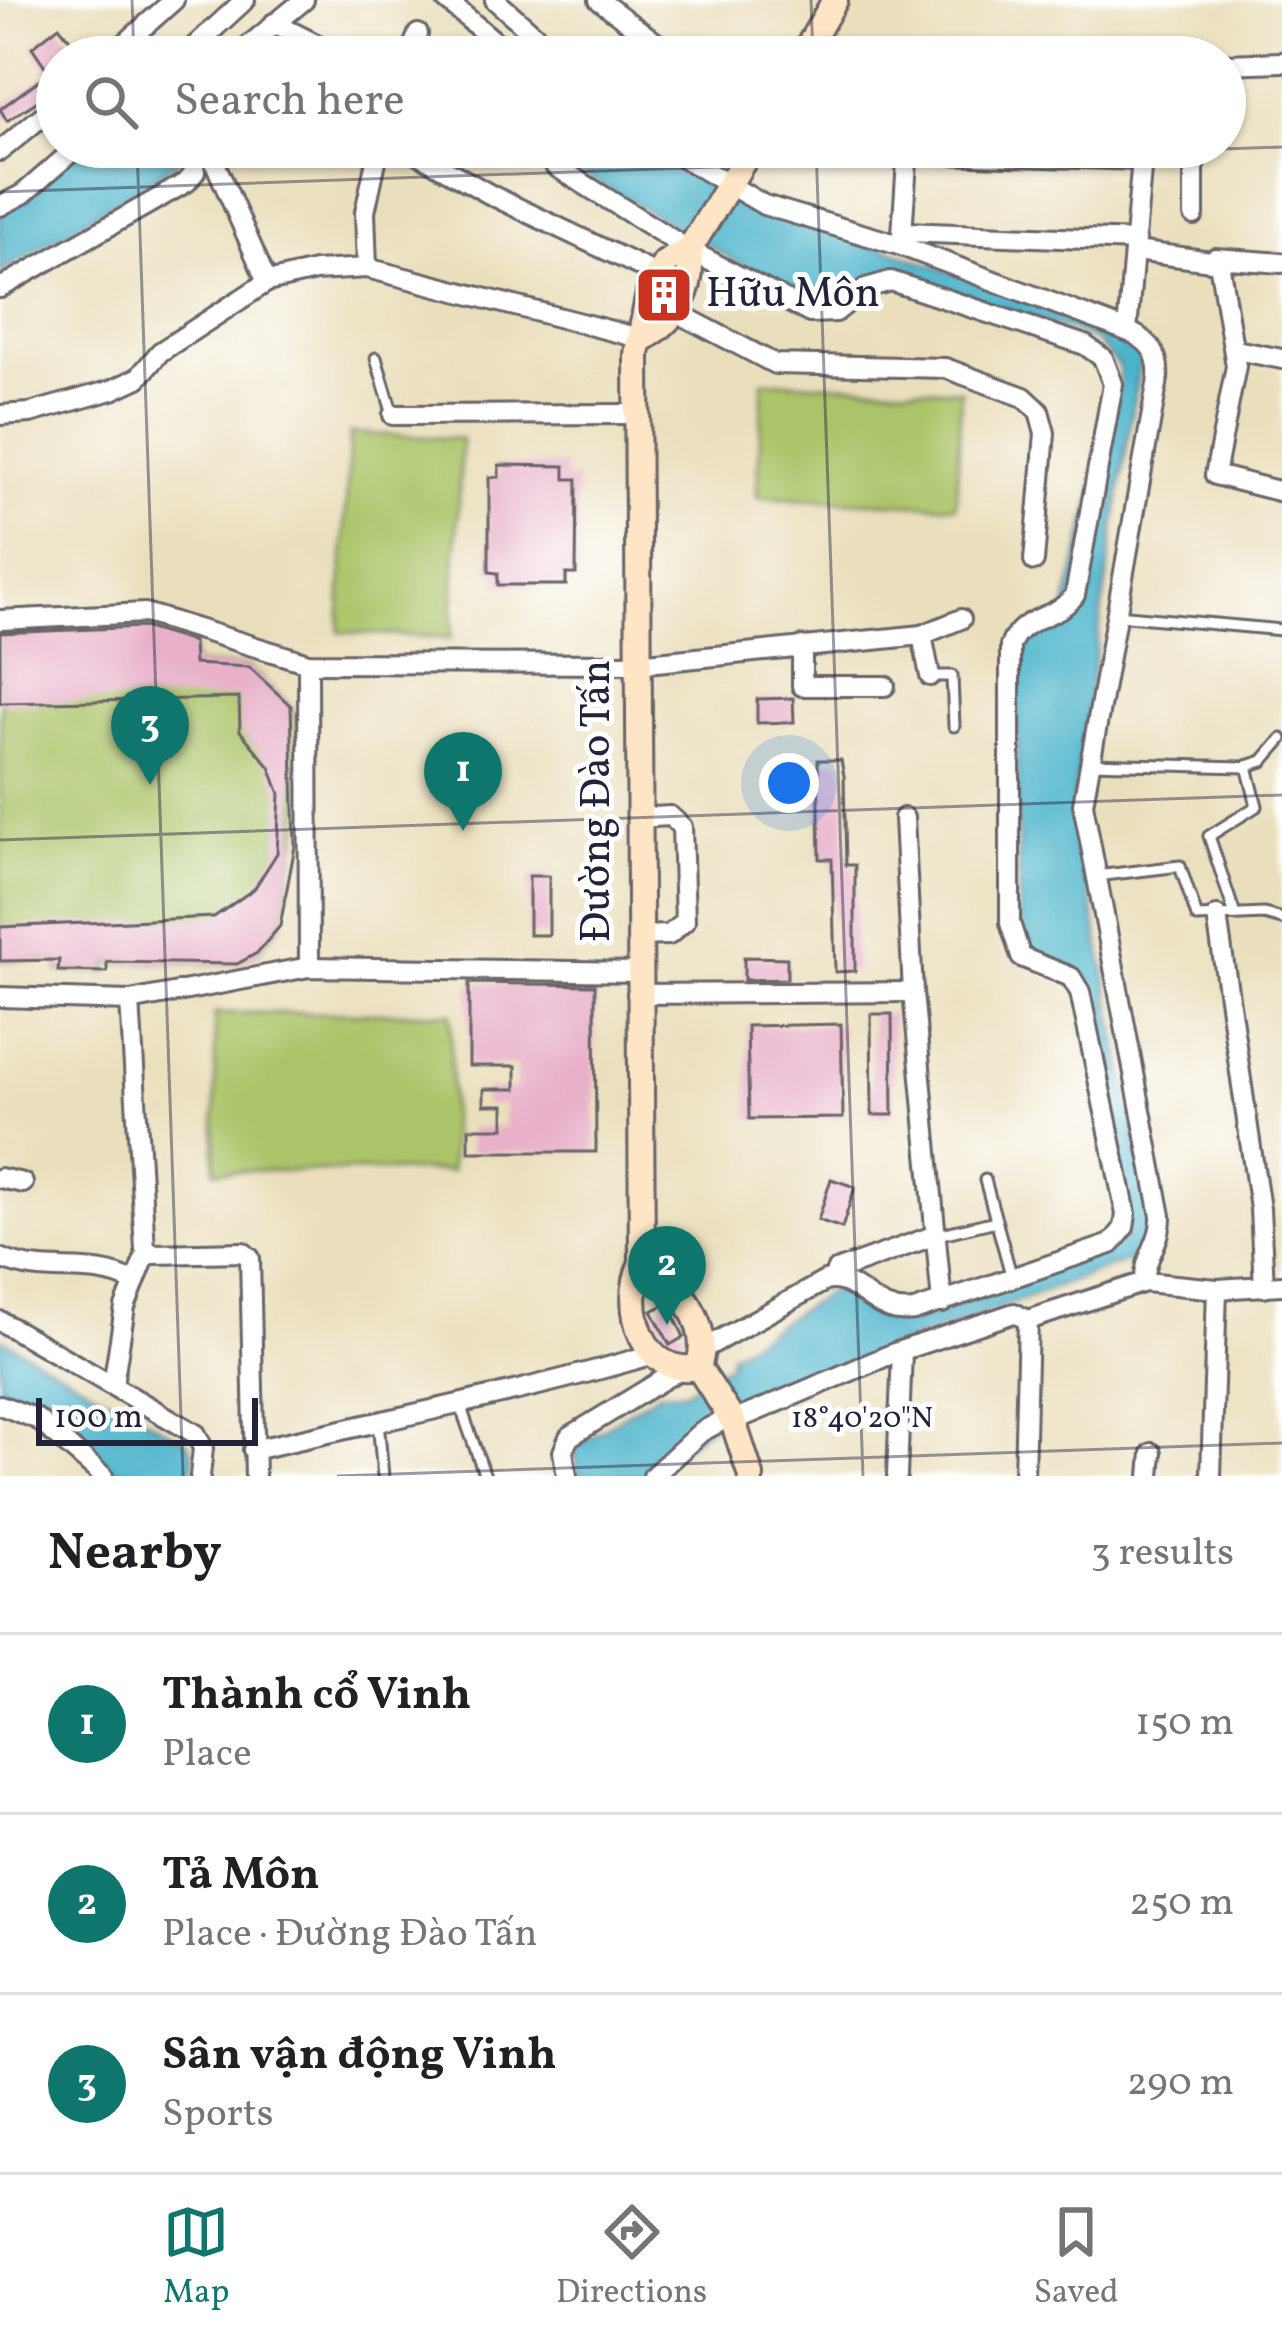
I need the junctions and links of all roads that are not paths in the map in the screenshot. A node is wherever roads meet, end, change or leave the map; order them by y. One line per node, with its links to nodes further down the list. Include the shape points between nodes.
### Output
1 (174, 0): 10 (street)
2 (245, 0): 11 (street)
3 (304, 0): 9 (street)
4 (446, 0): 14 (street)
5 (495, 0): 15 (street)
6 (598, 0): 8 (street)
7 (835, 0): 17 (street)
8 (613, 5): 16 (street)
9 (274, 23): 12 (street); 13 (street)
10 (134, 36)
11 (205, 36)
12 (259, 36)
13 (300, 36)
14 (488, 36)
15 (536, 36)
16 (650, 36)
17 (814, 36)
18 (1282, 62): 19 (street)
19 (1246, 63)
20 (36, 121): 21 (street)
21 (0, 151)
22 (50, 168): 34 (street)
23 (194, 168): 44 (street, via 187,182)
24 (217, 168): 43 (street)
25 (374, 168): 41 (street, via 365,212)
26 (443, 168): 42 (street)
27 (558, 168): 38 (street)
28 (694, 168): 33 (street)
29 (739, 168): 33 (street)
30 (907, 168): 36 (street)
31 (1142, 168): 37 (street)
32 (1194, 168): 35 (street)
33 (725, 191): 36 (street); 38 (street)
34 (0, 206)
35 (1194, 215)
36 (901, 240): 37 (street); 46 (street)
37 (1136, 246): 39 (street); 46 (street)
38 (692, 247): 42 (street); 45 (street, via 689,285); 89 (street, via 810,313 836,312 872,285 898,282 1085,345 1111,371 1078,586 1070,603 1021,626 1010,646 1010,923 1021,957 1071,977 1080,992 1126,1220 1111,1244)
39 (1215, 258): 40 (street); 48 (street)
40 (1282, 263)
41 (367, 268): 43 (street); 47 (street)
42 (658, 275): 47 (street, Đường Đào Tấn, via 642,310)
43 (267, 282): 52 (street, via 125,384)
44 (0, 288)
45 (676, 312): 47 (street); 55 (street, via 775,364 945,368 1024,397 1040,411 1045,434)
46 (1127, 332): 56 (street, via 1152,347 1159,370)
47 (644, 339): 51 (street, Đường Đào Tấn)
48 (1235, 350): 50 (street); 54 (street, via 1216,479)
49 (376, 358): 53 (lane)
50 (1282, 359)
51 (635, 414): 53 (street); 63 (street, Đường Đào Tấn)
52 (0, 415)
53 (393, 415)
54 (1282, 492)
55 (1034, 561)
56 (1116, 615): 59 (lane); 68 (street)
57 (961, 619): 60 (street)
58 (0, 620): 62 (street, via 146,613)
59 (1282, 630)
60 (922, 635): 61 (street); 64 (street)
61 (802, 646): 63 (street); 65 (street, via 802,686)
62 (308, 664): 63 (street); 76 (street)
63 (637, 664): 70 (street, Đường Đào Tấn)
64 (930, 676): 66 (lane, via 952,676)
65 (885, 686)
66 (953, 726)
67 (1282, 739): 69 (lane)
68 (1089, 763): 69 (lane); 72 (street, via 1083,804)
69 (1247, 766): 73 (lane, via 1255,809 1209,836)
70 (637, 818): 75 (street, Đường Đào Tấn); 75 (street, via 670,816 682,827 685,921 669,935)
71 (904, 818): 78 (street)
72 (1096, 876): 73 (lane, via 1180,866 1195,916); 92 (street, via 1161,1216)
73 (1226, 916): 74 (lane); 93 (street)
74 (1282, 919)
75 (637, 936): 77 (street, Đường Đào Tấn)
76 (309, 967): 77 (street); 80 (street)
77 (637, 983): 78 (street); 88 (street, Đường Đào Tấn)
78 (913, 992): 85 (street)
79 (0, 997): 80 (street)
80 (130, 1001): 86 (street)
81 (0, 1178): 83 (street)
82 (985, 1180): 84 (lane)
83 (23, 1183)
84 (996, 1221): 85 (lane); 89 (lane)
85 (933, 1236): 90 (street, via 852,1262); 95 (street)
86 (147, 1252): 91 (street); 106 (street, via 249,1256)
87 (0, 1258): 91 (street, via 31,1271 94,1269)
88 (642, 1263): 99 (street, Đường Đào Tấn, via 631,1298); 100 (street, Đường Đào Tấn, via 682,1296)
89 (1012, 1278): 95 (street)
90 (834, 1279): 95 (street, via 890,1312); 100 (street)
91 (133, 1282): 101 (street)
92 (1145, 1282): 94 (street); 96 (street)
93 (1273, 1286): 94 (street)
94 (1217, 1289): 120 (street)
95 (942, 1304)
96 (1028, 1320): 98 (street, via 1014,1313); 118 (street)
97 (0, 1321): 101 (street)
98 (902, 1351): 104 (street); 117 (street)
99 (654, 1354): 100 (street, Đường Đào Tấn); 102 (street)
100 (696, 1366): 104 (street, Đường Đào Tấn); 114 (street, via 569,1437)
101 (113, 1385): 110 (street, via 196,1434)
102 (459, 1402): 105 (street); 113 (lane)
103 (0, 1406): 108 (street, via 37,1419)
104 (730, 1417): 115 (street); 116 (street, Đường Đào Tấn)
105 (377, 1421): 106 (street); 112 (lane)
106 (253, 1450): 111 (street)
107 (1152, 1453): 119 (street)
108 (78, 1466): 109 (street)
109 (103, 1476)
110 (200, 1476)
111 (255, 1476)
112 (383, 1476)
113 (485, 1476)
114 (567, 1476)
115 (653, 1476)
116 (751, 1476)
117 (897, 1476)
118 (1024, 1476)
119 (1150, 1476)
120 (1211, 1476)

